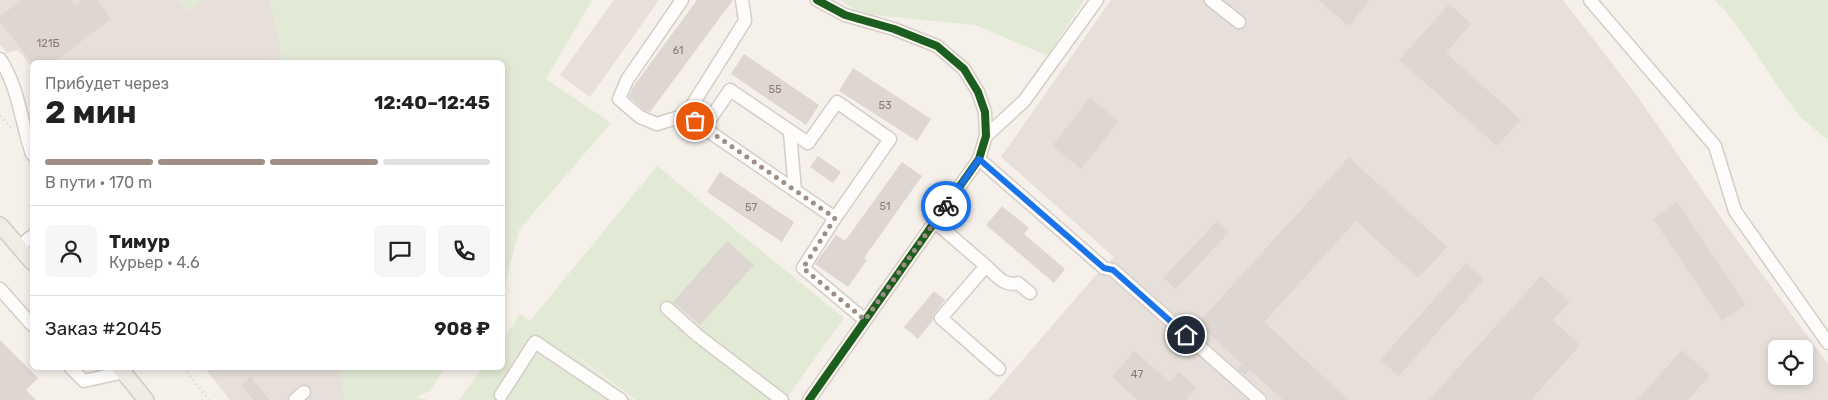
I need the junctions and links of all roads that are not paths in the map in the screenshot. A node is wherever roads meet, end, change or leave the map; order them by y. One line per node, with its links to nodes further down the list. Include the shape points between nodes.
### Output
1 (682, 0): 9 (street, via 627,80 619,98 640,117 656,124)
2 (742, 0): 9 (street, via 744,21)
3 (817, 0): 12 (street, via 845,15 937,46 964,69 978,92 985,112)
4 (1097, 0): 12 (street, via 1024,102)
5 (1210, 0): 7 (street)
6 (1590, 0): 28 (street, via 1715,146 1735,211)
7 (1239, 22)
8 (0, 59): 13 (street, via 12,81)
9 (686, 115): 10 (street)
10 (704, 128): 11 (street, via 730,90); 15 (street)
11 (790, 132): 15 (street); 16 (street, via 808,143 837,102 890,139)
12 (986, 136): 14 (street)
13 (30, 147)
14 (979, 159): 17 (street); 37 (street, via 1104,268 1113,270)
15 (795, 191): 16 (street)
16 (835, 218): 26 (street, via 803,268)
17 (935, 222): 22 (street); 26 (street)
18 (0, 225): 20 (main road)
19 (30, 238): 20 (street)
20 (19, 247): 21 (main road)
21 (30, 260)
22 (986, 266): 24 (street, via 1005,283 1018,282); 29 (street, via 940,318)
23 (0, 289): 27 (street)
24 (1030, 293)
25 (667, 308): 35 (street)
26 (865, 320): 36 (street)
27 (30, 323)
28 (1828, 344)
29 (999, 369)
30 (73, 370): 31 (street, via 84,381)
31 (122, 370): 33 (main road)
32 (501, 395): 34 (street, via 534,342)
33 (146, 400)
34 (620, 400)
35 (782, 400)
36 (809, 400)
37 (1260, 400)

